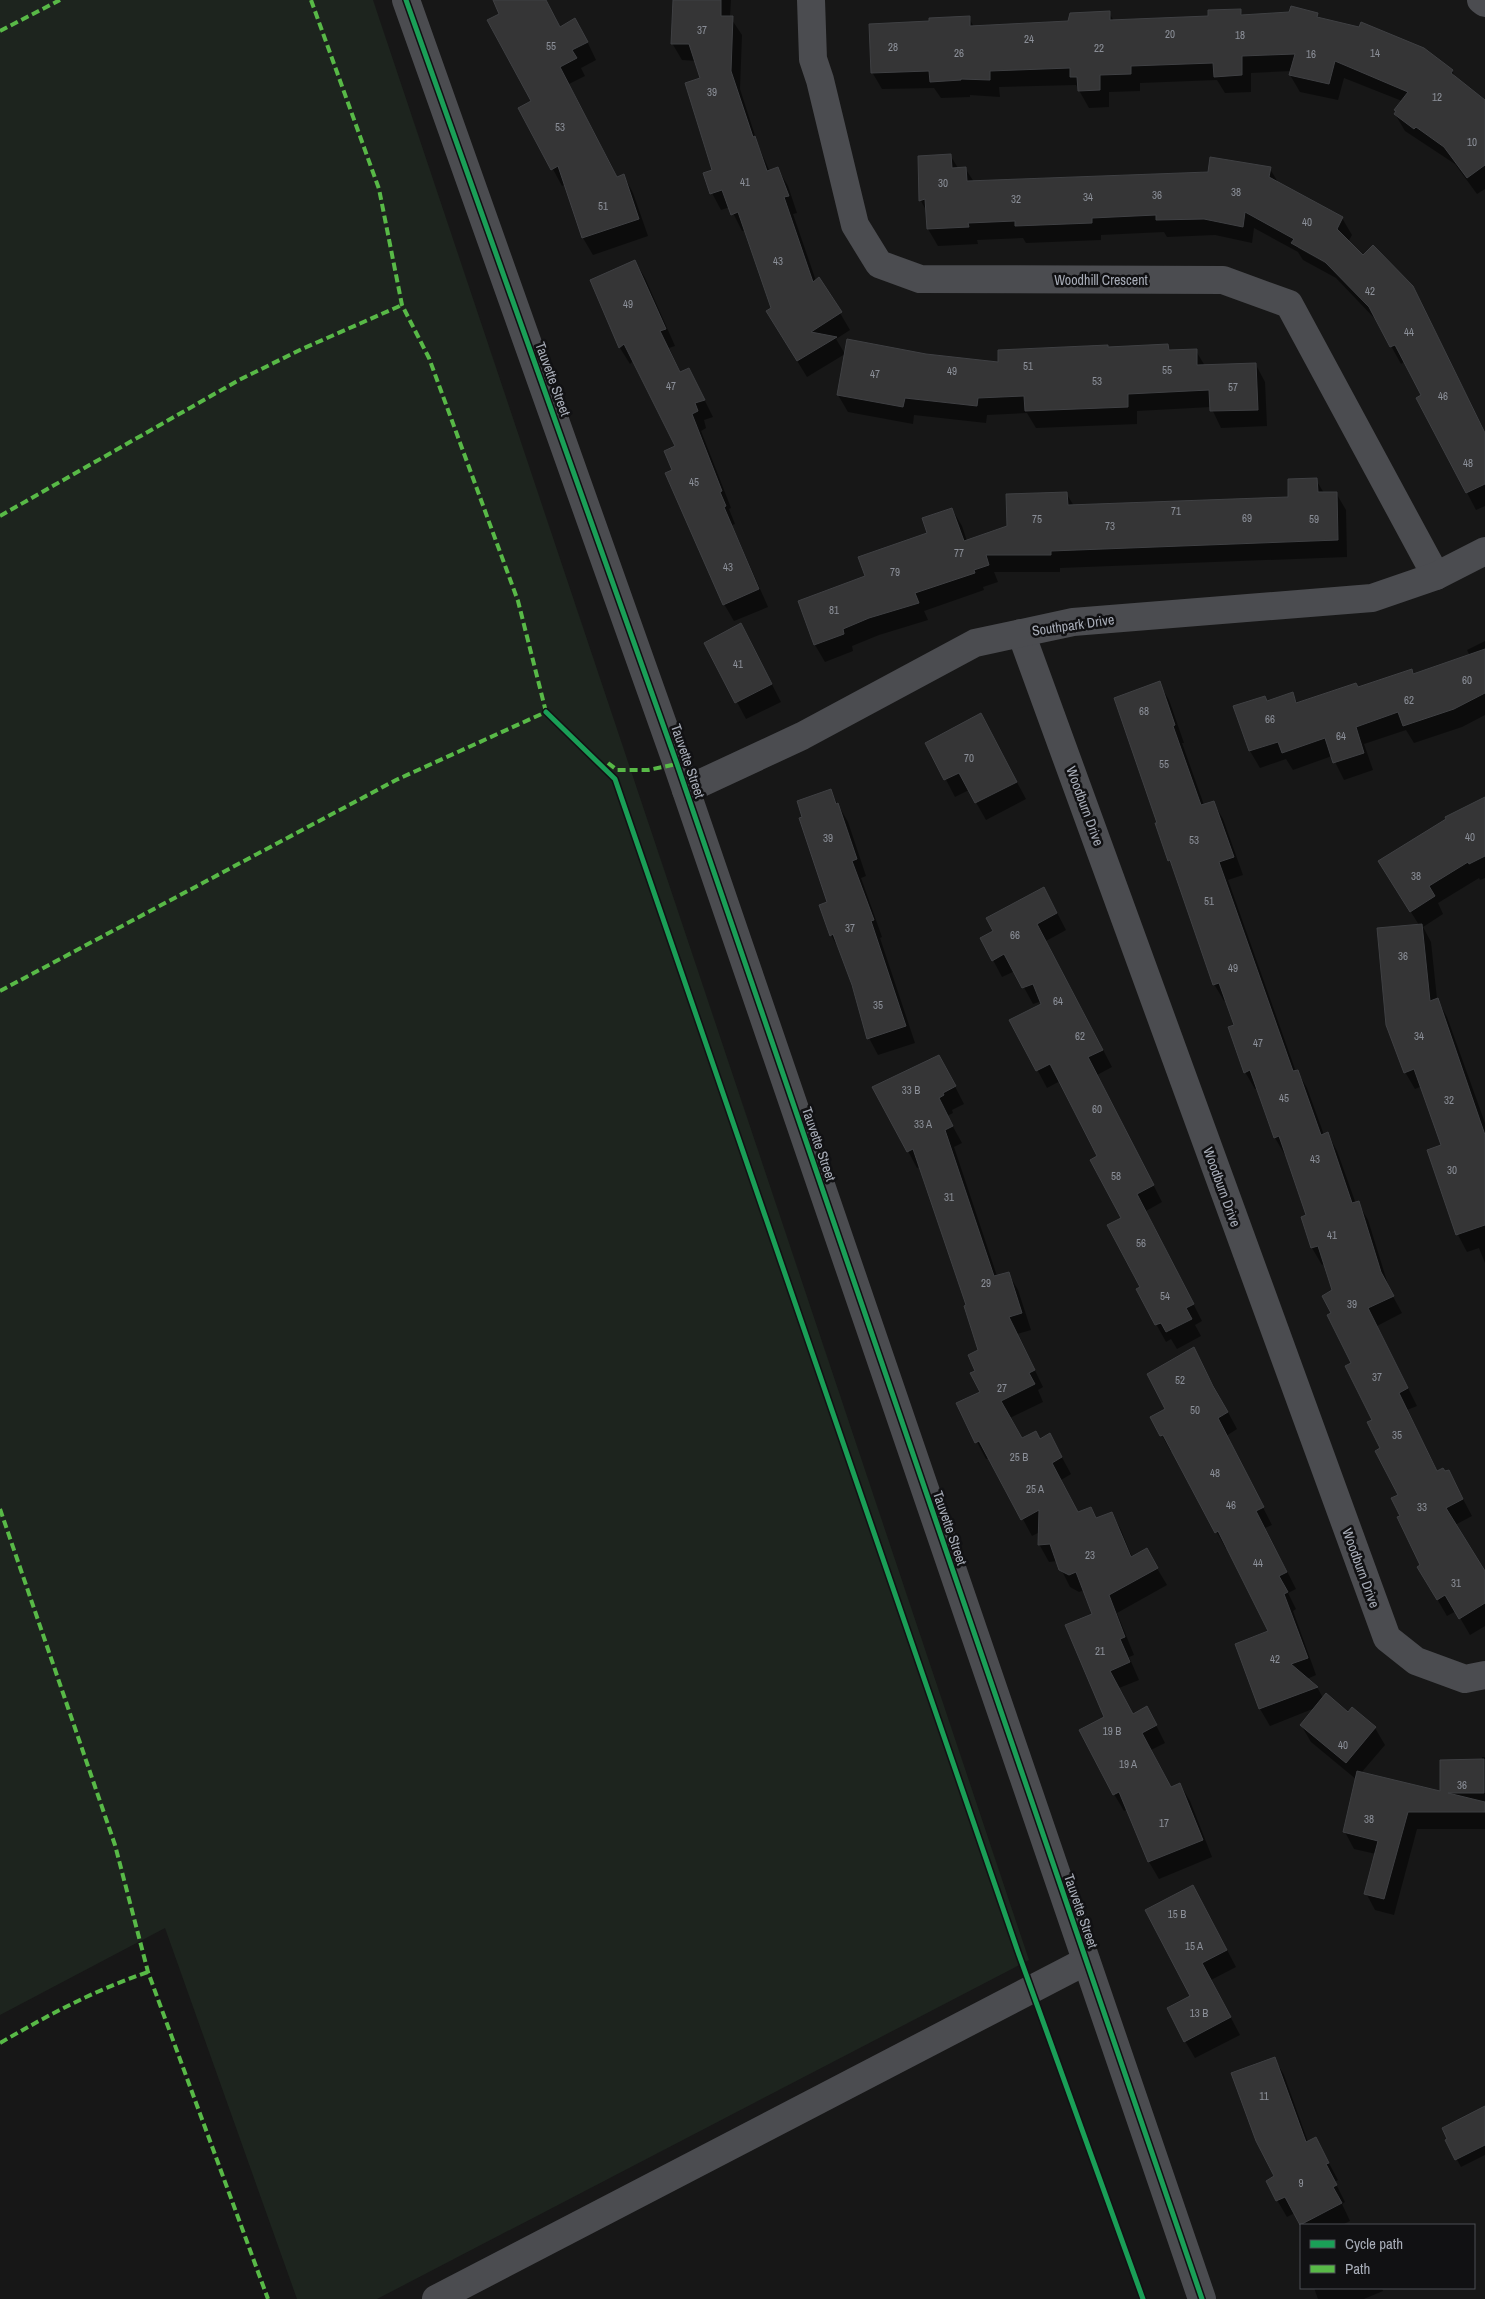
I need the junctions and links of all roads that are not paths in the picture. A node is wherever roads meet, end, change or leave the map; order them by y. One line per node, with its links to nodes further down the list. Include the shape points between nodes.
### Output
1 (406, 0): 8 (street, Tauvette Street)
2 (811, 0): 6 (street, Woodhill Crescent, via 812,59 855,225 879,264 920,279 1223,280 1289,304)
3 (1481, 0): 4 (street)
4 (1485, 3)
5 (1485, 551): 6 (street, Southpark Drive)
6 (1436, 576): 7 (street, Southpark Drive, via 1372,598 1072,622)
7 (1022, 633): 8 (street, Southpark Drive, via 975,643 802,736); 9 (street, Woodburn Drive, via 1387,1638 1416,1660 1465,1679)
8 (686, 790): 10 (street, Tauvette Street)
9 (1485, 1675)
10 (1086, 1961): 11 (street); 12 (street, Tauvette Street)
11 (436, 2299)
12 (1202, 2299)

